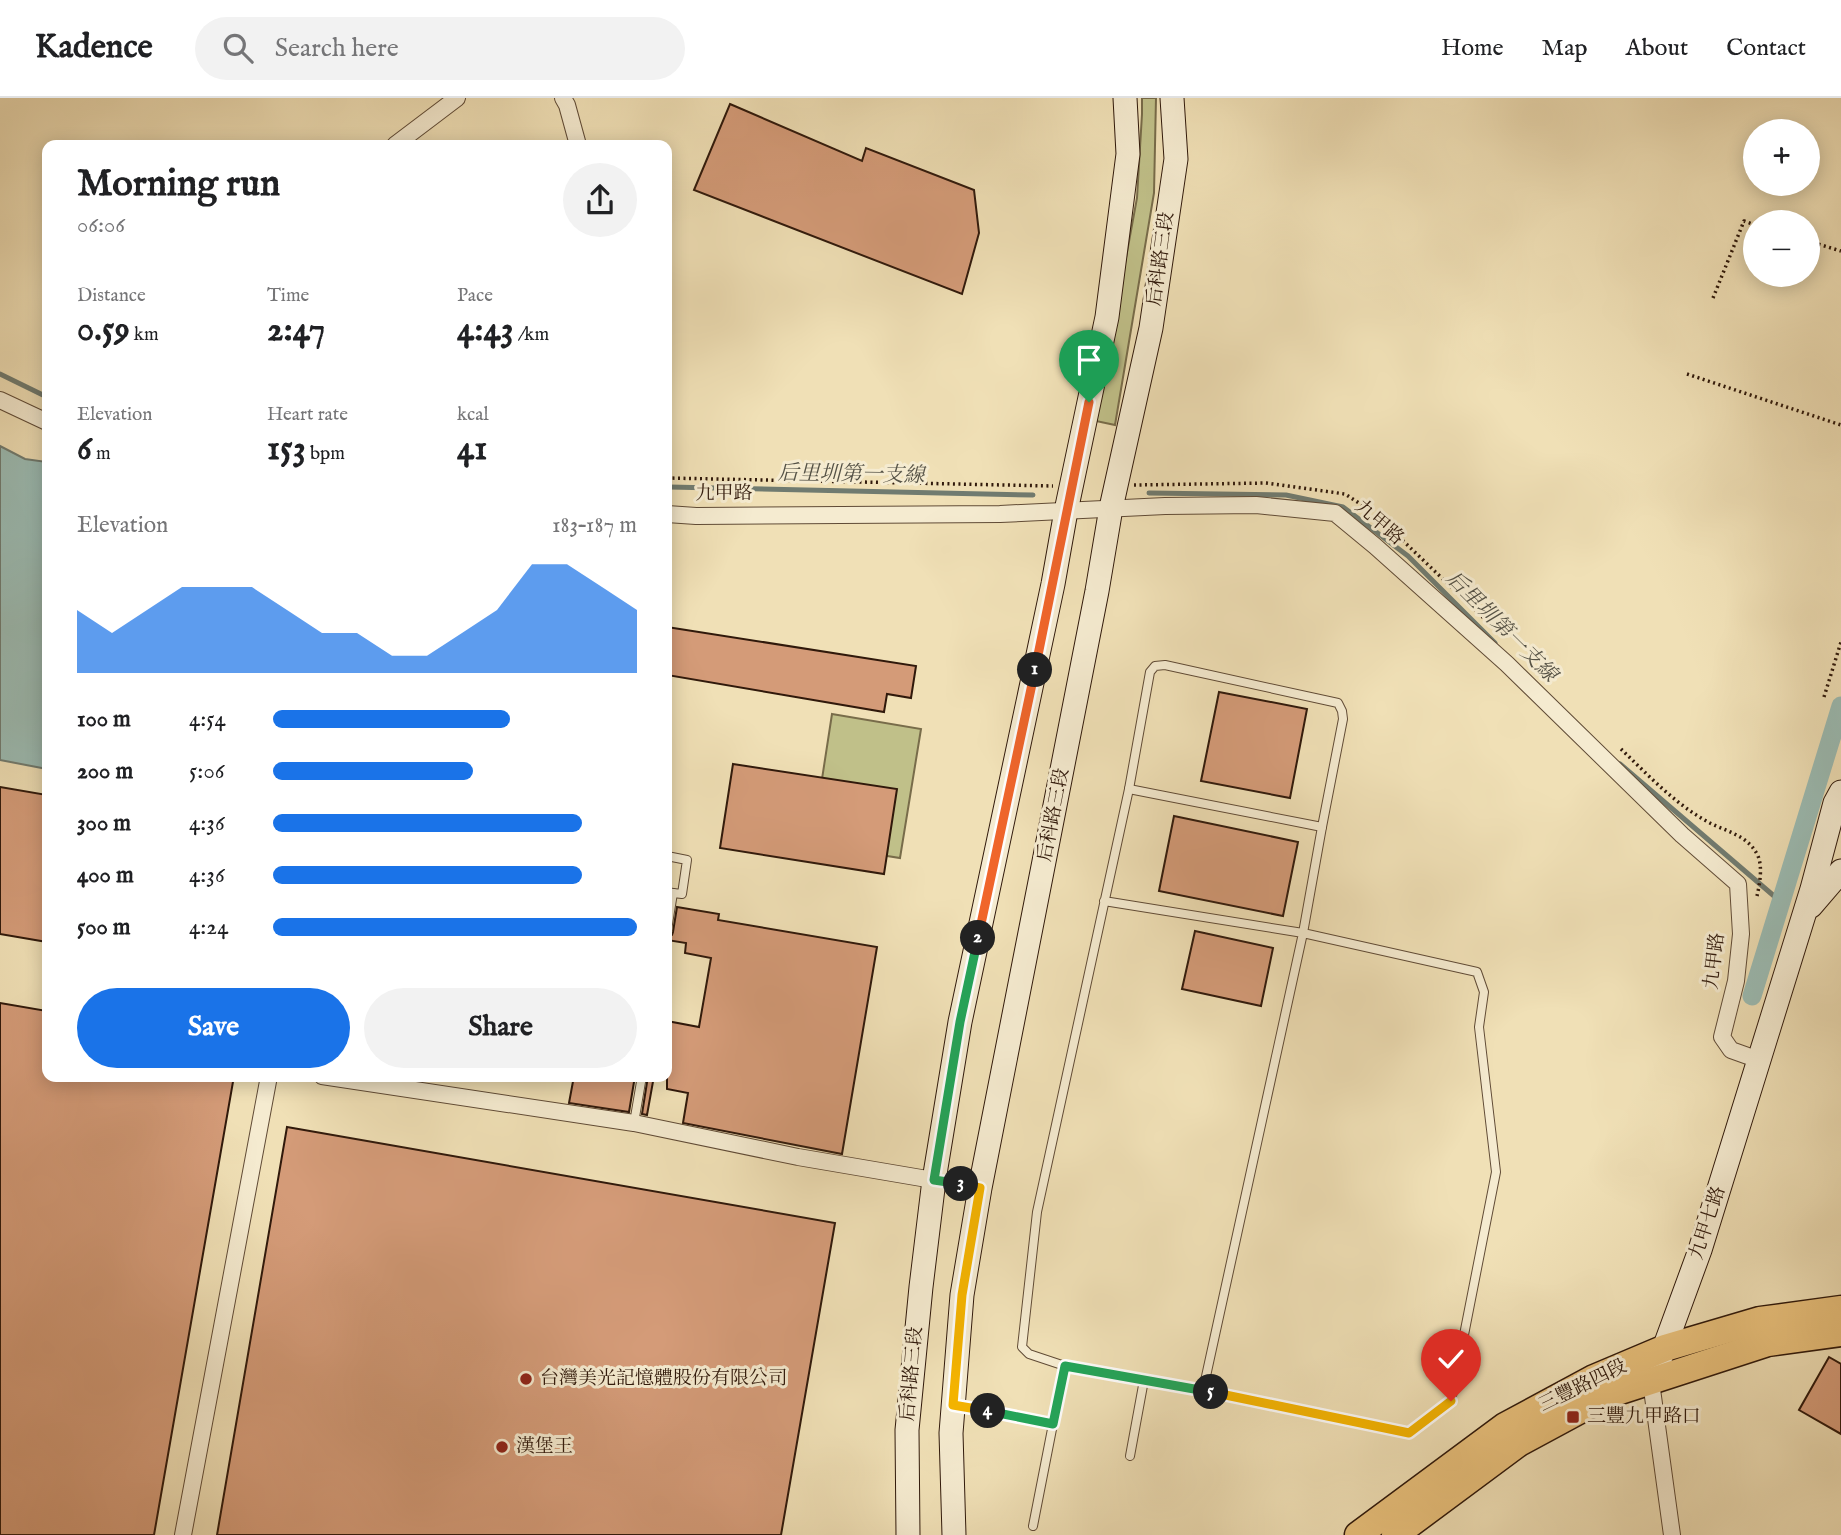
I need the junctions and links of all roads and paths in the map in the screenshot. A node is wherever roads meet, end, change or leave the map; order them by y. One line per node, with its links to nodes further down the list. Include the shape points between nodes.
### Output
1 (457, 98): 5 (street)
2 (563, 98): 6 (street)
3 (1125, 98): 17 (street, 后科路三段, via 1128,154 1107,317)
4 (1172, 98): 16 (street, 后科路三段, via 1176,159 1151,328)
5 (402, 140)
6 (577, 140)
7 (1743, 223): 10 (path)
8 (1820, 245): 9 (path)
9 (1841, 251)
10 (1713, 298)
11 (1687, 374): 14 (path)
12 (0, 400): 13 (street)
13 (42, 420)
14 (1841, 425)
15 (672, 478): 17 (path)
16 (1116, 485): 18 (street, 后科路三段); 21 (path, via 1266,483 1345,494 1373,512)
17 (1071, 487): 19 (street, 后科路三段)
18 (1111, 508): 19 (street, 九甲路); 35 (street, 九甲路, via 1256,505 1335,513 1375,547 1507,664 1738,884 1741,934 1736,981 1722,1037 1731,1050); 41 (street, 后科路三段)
19 (1066, 511): 20 (street, 九甲路); 40 (street, 后科路三段, via 960,1022)
20 (672, 514)
21 (1495, 628)
22 (1841, 642): 23 (path)
23 (1824, 697)
24 (1620, 748): 32 (path, via 1676,800 1749,843 1760,863)
25 (1129, 789): 27 (lane); 27 (lane, via 1150,672 1165,665 1338,704 1343,719); 31 (lane)
26 (1841, 792): 33 (street, 九甲七路)
27 (1322, 827): 34 (lane)
28 (672, 857): 30 (lane, via 687,860 682,894)
29 (1841, 871): 33 (street, 九甲七路)
30 (672, 893)
31 (1104, 901): 34 (lane); 45 (lane, via 1037,1212 1022,1347 1029,1354)
32 (1754, 903)
33 (1804, 914): 35 (street, 九甲七路)
34 (1303, 933): 48 (lane); 48 (lane, via 1477,971 1485,992 1479,1027 1496,1172 1451,1401 1409,1433)
35 (1759, 1060): 44 (street, 九甲七路)
36 (267, 1082): 53 (street)
37 (362, 1082): 39 (street)
38 (641, 1082): 39 (lane)
39 (634, 1123): 40 (street)
40 (934, 1180): 41 (street); 54 (street, 后科路三段, via 907,1430)
41 (980, 1188): 49 (street, 后科路三段, via 962,1295)
42 (1841, 1309): 44 (main road, 三豐路四段, via 1759,1320)
43 (1841, 1333): 47 (main road, 三豐路四段, via 1768,1343)
44 (1664, 1349): 47 (street, 九甲七路); 56 (main road, 三豐路四段, via 1594,1378 1505,1426)
45 (1065, 1366): 46 (lane); 50 (lane)
46 (1144, 1380): 48 (lane); 51 (lane)
47 (1651, 1382): 57 (main road, 三豐路四段, via 1608,1395 1519,1443); 58 (street, 九甲七路)
48 (1203, 1390)
49 (953, 1405): 50 (lane); 55 (street, 后科路三段)
50 (1053, 1424): 52 (lane)
51 (1130, 1456)
52 (1033, 1526)
53 (183, 1535)
54 (908, 1535)
55 (954, 1535)
56 (1358, 1535)
57 (1395, 1535)
58 (1672, 1535)

